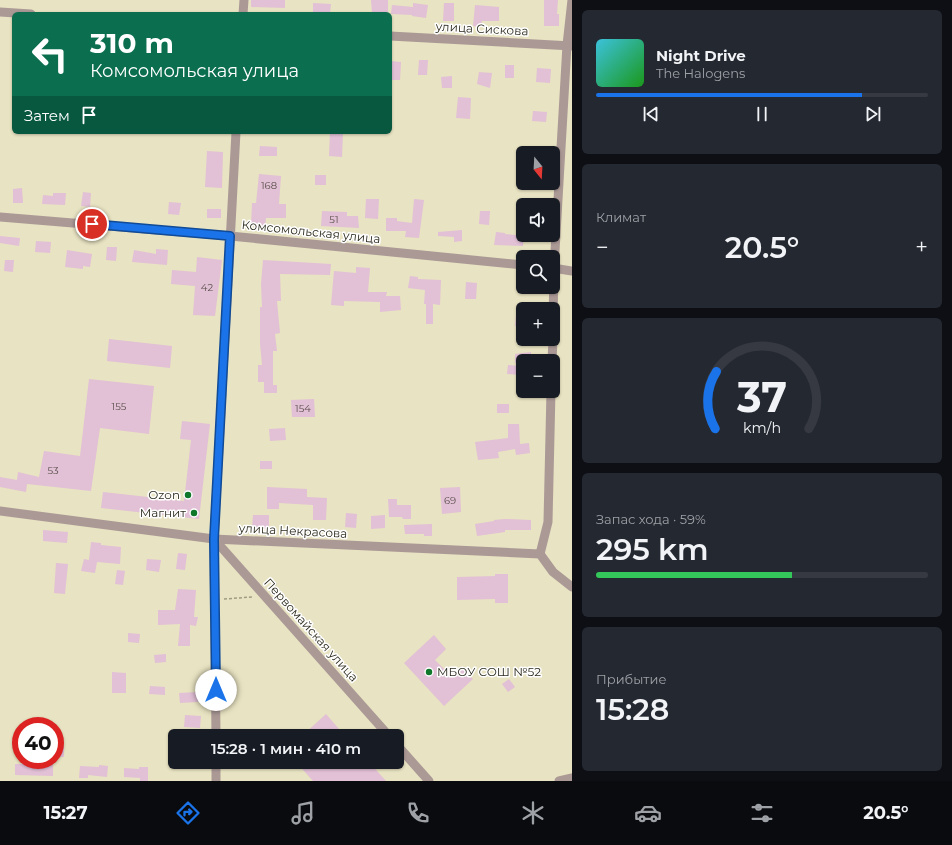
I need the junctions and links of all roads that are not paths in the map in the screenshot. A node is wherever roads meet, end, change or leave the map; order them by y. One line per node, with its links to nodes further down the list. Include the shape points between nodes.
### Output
1 (244, 0): 4 (street)
2 (572, 0): 7 (street)
3 (0, 12): 5 (street)
4 (243, 12)
5 (12, 13)
6 (392, 36): 7 (street, улица Сискова)
7 (570, 45): 11 (street)
8 (236, 134): 10 (street)
9 (0, 217): 10 (street, Комсомольская улица)
10 (230, 236): 12 (street, Комсомольская улица); 17 (street)
11 (555, 250)
12 (516, 264)
13 (560, 269): 14 (street)
14 (572, 271)
15 (551, 398): 18 (street, via 548,522)
16 (0, 511): 17 (street, улица Некрасова)
17 (214, 539): 18 (street, улица Некрасова); 20 (street); 21 (street, Первомайская улица)
18 (540, 554): 19 (street, via 553,572)
19 (572, 587)
20 (216, 729)
21 (383, 729)
22 (404, 753): 26 (street)
23 (216, 769): 25 (street)
24 (572, 778): 27 (street)
25 (216, 781)
26 (429, 781)
27 (559, 781)

